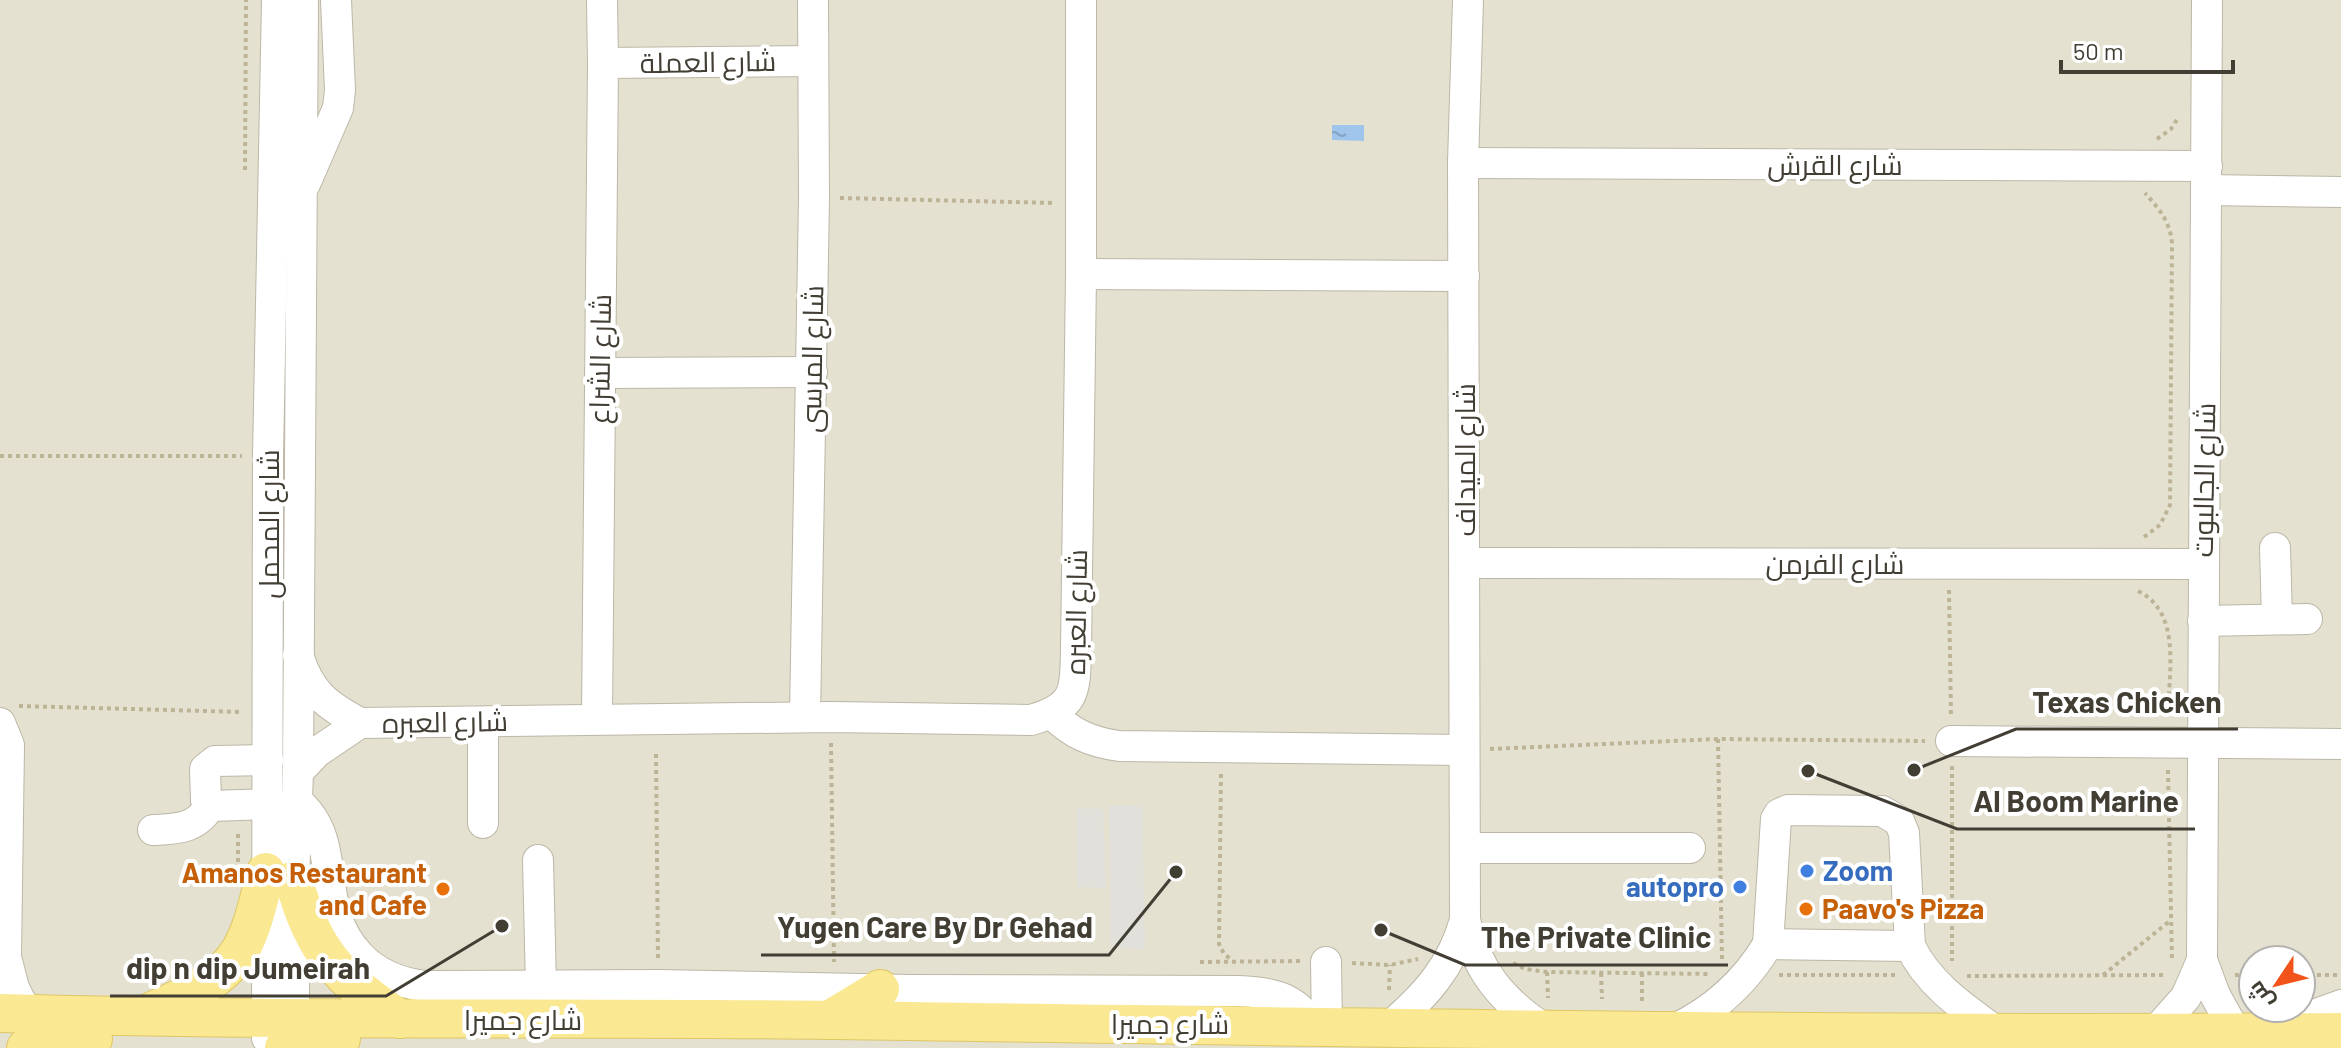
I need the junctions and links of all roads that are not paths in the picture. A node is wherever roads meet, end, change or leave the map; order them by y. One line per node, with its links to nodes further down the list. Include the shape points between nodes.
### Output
1 (277, 0): 36 (street, شارع المحمل)
2 (303, 0): 14 (street, شارع المحمل)
3 (336, 0): 14 (street, via 338,108)
4 (602, 0): 10 (street, شارع الشراع)
5 (813, 0): 9 (street, شارع المرسى)
6 (1081, 0): 15 (street, شارع العبره)
7 (1468, 0): 11 (street, شارع الميداف)
8 (2207, 0): 12 (street, شارع الجالبوت)
9 (813, 61): 10 (street, شارع العملة); 17 (street, شارع المرسى)
10 (603, 63): 18 (street, شارع الشراع)
11 (1463, 163): 12 (street, شارع القرش, via 2136,166); 16 (street, شارع الميداف)
12 (2207, 178): 13 (street, شارع القرش); 21 (street, شارع الجالبوت)
13 (2341, 192)
14 (300, 193): 25 (street, شارع المحمل)
15 (1081, 274): 16 (street); 27 (street, شارع العبره, via 1075,681 1074,695)
16 (1464, 276): 20 (street, شارع الميداف)
17 (812, 372): 18 (street); 28 (street, شارع المرسى)
18 (600, 373): 29 (street, شارع الشراع)
19 (2275, 548): 22 (street)
20 (1466, 563): 21 (street, شارع الفرمن); 35 (street, شارع الميداف)
21 (2204, 564): 24 (street, شارع الجالبوت)
22 (2277, 619): 23 (street); 24 (street)
23 (2307, 619)
24 (2203, 621): 33 (street, شارع الجالبوت)
25 (298, 655): 30 (street, شارع العبره, via 312,688 335,710); 37 (street, شارع المحمل)
26 (8, 714): 56 (street, via 6,957)
27 (1052, 714): 28 (street, شارع العبره, via 1031,720); 35 (street, via 1070,731 1119,746)
28 (818, 717): 29 (street, شارع العبره)
29 (597, 718): 31 (street, شارع العبره)
30 (360, 723): 31 (street, شارع العبره); 37 (street, شارع العبره, via 317,752)
31 (483, 723): 39 (street)
32 (1951, 741): 33 (street)
33 (2203, 743): 34 (street); 48 (street, شارع الجالبوت)
34 (2341, 744)
35 (1463, 750): 41 (street, شارع الميداف)
36 (268, 760): 37 (street, شارع المحمل); 38 (street, via 211,762 205,769)
37 (287, 792): 38 (street); 44 (street, شارع المحمل); 51 (street, via 321,831 331,901 342,932 377,970 425,986)
38 (210, 806): 40 (street, via 188,827)
39 (483, 823)
40 (153, 830)
41 (1465, 848): 42 (street); 45 (street, شارع الميداف)
42 (1690, 848)
43 (538, 860): 51 (street)
44 (280, 876): 53 (main road, via 226,968 200,988); 54 (main road, via 324,953 358,990); 66 (street, شارع المحمل)
45 (1465, 920): 58 (street, شارع الميداف, via 1442,974); 59 (street, شارع الميداف, via 1486,976 1522,1015)
46 (1768, 944): 47 (street); 47 (street, via 1779,814 1882,811 1899,821 1904,833); 60 (street, via 1729,994)
47 (1910, 946): 61 (street, via 1949,996)
48 (2202, 960): 63 (street, شارع الجالبوت, via 2186,997); 64 (street, شارع الجالبوت)
49 (1326, 962): 57 (street)
50 (880, 989): 51 (street, via 658,985); 55 (main road); 57 (street, via 1271,993)
51 (543, 1004): 54 (main road, شارع جميرا); 55 (main road, شارع جميرا); 66 (main road, via 533,1033 509,1041)
52 (2341, 1005): 65 (street)
53 (145, 1015): 56 (main road, شارع جميرا); 66 (main road, شارع جميرا)
54 (400, 1019): 66 (main road, شارع جميرا)
55 (829, 1020): 57 (main road, شارع جميرا)
56 (18, 1025): 66 (main road, via 42,1041)
57 (1320, 1025): 58 (main road, شارع جميرا)
58 (1389, 1027): 59 (main road, شارع جميرا)
59 (1545, 1029): 60 (main road, شارع جميرا)
60 (1673, 1030): 61 (main road, شارع جميرا)
61 (1997, 1032): 63 (main road, شارع جميرا)
62 (2341, 1032): 65 (main road, شارع جميرا)
63 (2154, 1033): 64 (main road, شارع جميرا)
64 (2236, 1033): 65 (main road, شارع جميرا)
65 (2284, 1033)
66 (281, 1036)

